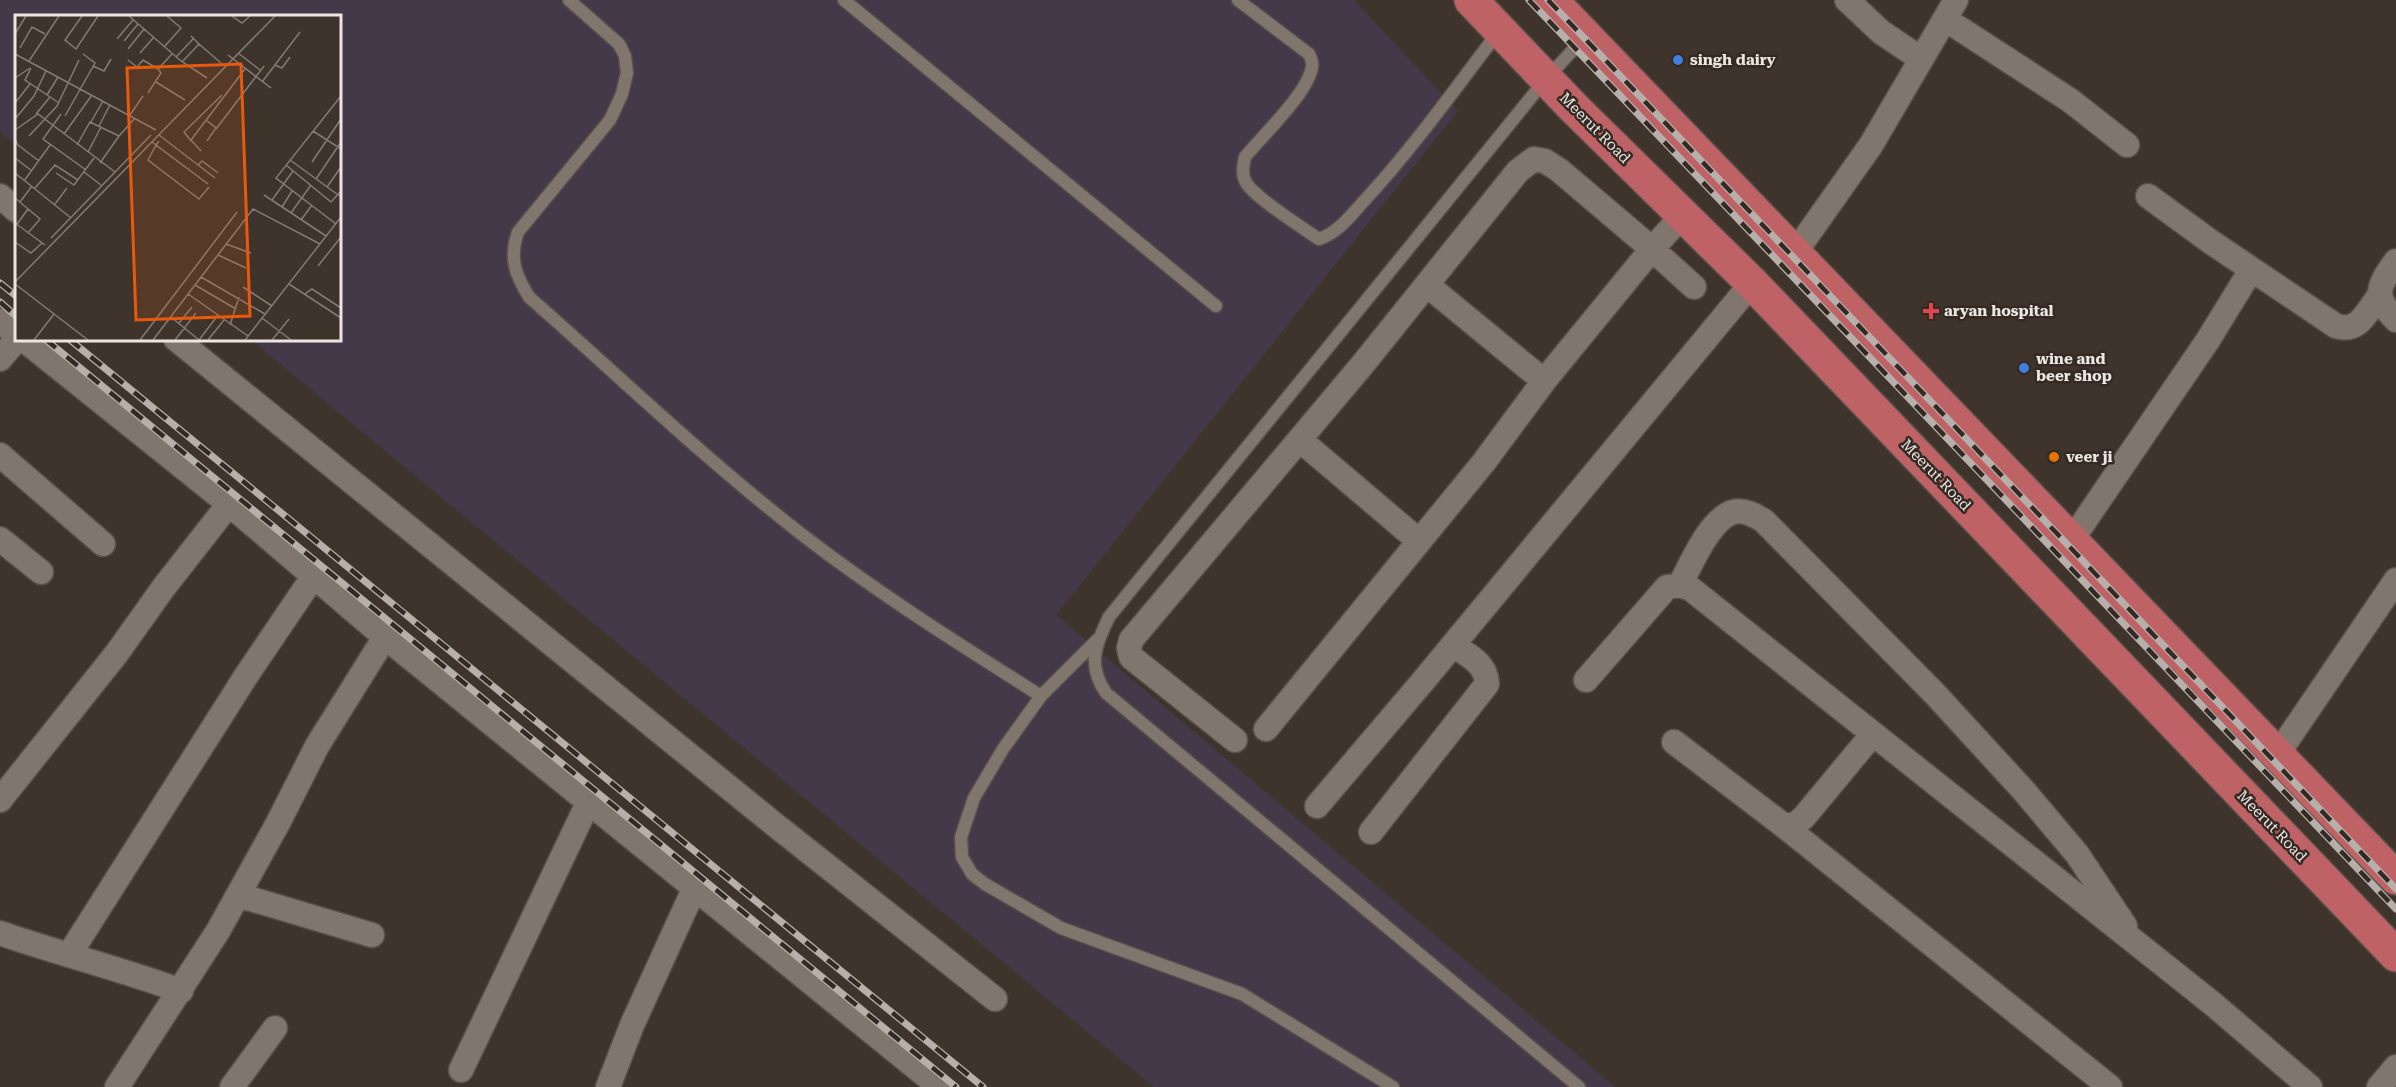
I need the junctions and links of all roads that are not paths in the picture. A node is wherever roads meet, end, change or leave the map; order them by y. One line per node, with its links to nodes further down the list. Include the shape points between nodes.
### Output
1 (569, 0): 49 (lane, via 619,44 627,73 610,120 518,232 513,246 514,264 529,297 710,460 801,534 920,618)
2 (844, 0): 25 (lane)
3 (1238, 0): 8 (lane, via 1309,54 1313,64 1301,92 1245,157 1242,170 1246,184 1319,239 1342,224 1394,168)
4 (1471, 0): 8 (highway, Meerut Road)
5 (1551, 0): 9 (highway)
6 (1847, 0): 10 (street, via 1881,32)
7 (1950, 9): 10 (street); 12 (street)
8 (1500, 30): 11 (highway, Meerut Road)
9 (1586, 36): 11 (lane); 18 (highway)
10 (1921, 59): 18 (street, via 1871,145)
11 (1546, 79): 16 (highway, Meerut Road); 46 (lane, via 1109,617)
12 (2127, 146)
13 (0, 196): 15 (street)
14 (2148, 196): 20 (street)
15 (15, 209)
16 (1683, 215): 17 (street); 21 (highway, Meerut Road)
17 (1652, 249): 22 (street, via 1559,170 1534,159 1518,171); 23 (street); 33 (street)
18 (1794, 254): 39 (highway)
19 (2396, 261): 24 (street, via 2381,282)
20 (2251, 270): 24 (street, via 2336,326 2347,329 2355,327); 39 (street)
21 (1752, 283): 47 (street); 68 (highway, Meerut Road)
22 (1426, 285): 33 (street); 34 (street)
23 (1695, 286)
24 (2379, 296): 26 (street)
25 (1216, 306)
26 (2396, 320)
27 (0, 321): 28 (street)
28 (15, 333)
29 (16, 340): 32 (street)
30 (24, 340): 36 (street)
31 (177, 340): 70 (street)
32 (0, 359)
33 (1544, 381): 38 (street)
34 (1300, 440): 38 (street); 52 (street, via 1136,632 1129,648 1131,657)
35 (0, 455): 40 (street)
36 (229, 504): 42 (street); 55 (street, via 117,653)
37 (0, 539): 41 (street)
38 (1419, 541): 50 (street)
39 (2071, 542): 54 (highway)
40 (103, 544)
41 (41, 572)
42 (313, 577): 45 (street); 67 (street)
43 (2396, 580): 54 (street)
44 (1680, 585): 48 (street, via 1667,587); 51 (street, via 1691,589); 66 (street, via 1721,518 1735,511 1750,512 1764,521 1935,694 2024,791 2077,854)
45 (385, 637): 57 (street); 63 (street, via 317,746)
46 (1099, 638): 49 (lane); 79 (lane, via 1093,664 1106,693)
47 (1453, 645): 58 (street); 60 (street, via 1480,663 1487,684)
48 (1586, 680)
49 (1041, 696): 78 (lane, via 974,798 961,837 962,857 972,874 1061,928 1242,994)
50 (1266, 729)
51 (1872, 735): 59 (street, via 1804,817 1795,825); 66 (street)
52 (1235, 740)
53 (1674, 742): 59 (street)
54 (2277, 755): 61 (highway)
55 (8, 774): 56 (street)
56 (0, 800)
57 (588, 801): 62 (street); 73 (street)
58 (1317, 806)
59 (1784, 825): 80 (street)
60 (1371, 832)
61 (2396, 878)
62 (695, 887): 76 (street); 77 (street)
63 (238, 895): 65 (street); 69 (street)
64 (0, 933): 67 (street)
65 (372, 935)
66 (2138, 946): 81 (street)
67 (69, 955): 69 (street)
68 (2396, 955)
69 (181, 991): 74 (street)
70 (995, 999)
71 (275, 1028): 75 (street)
72 (2396, 1067): 82 (street)
73 (461, 1070)
74 (117, 1087)
75 (232, 1087)
76 (608, 1087)
77 (940, 1087)
78 (1393, 1087)
79 (1579, 1087)
80 (2110, 1087)
81 (2310, 1087)
82 (2379, 1087)

